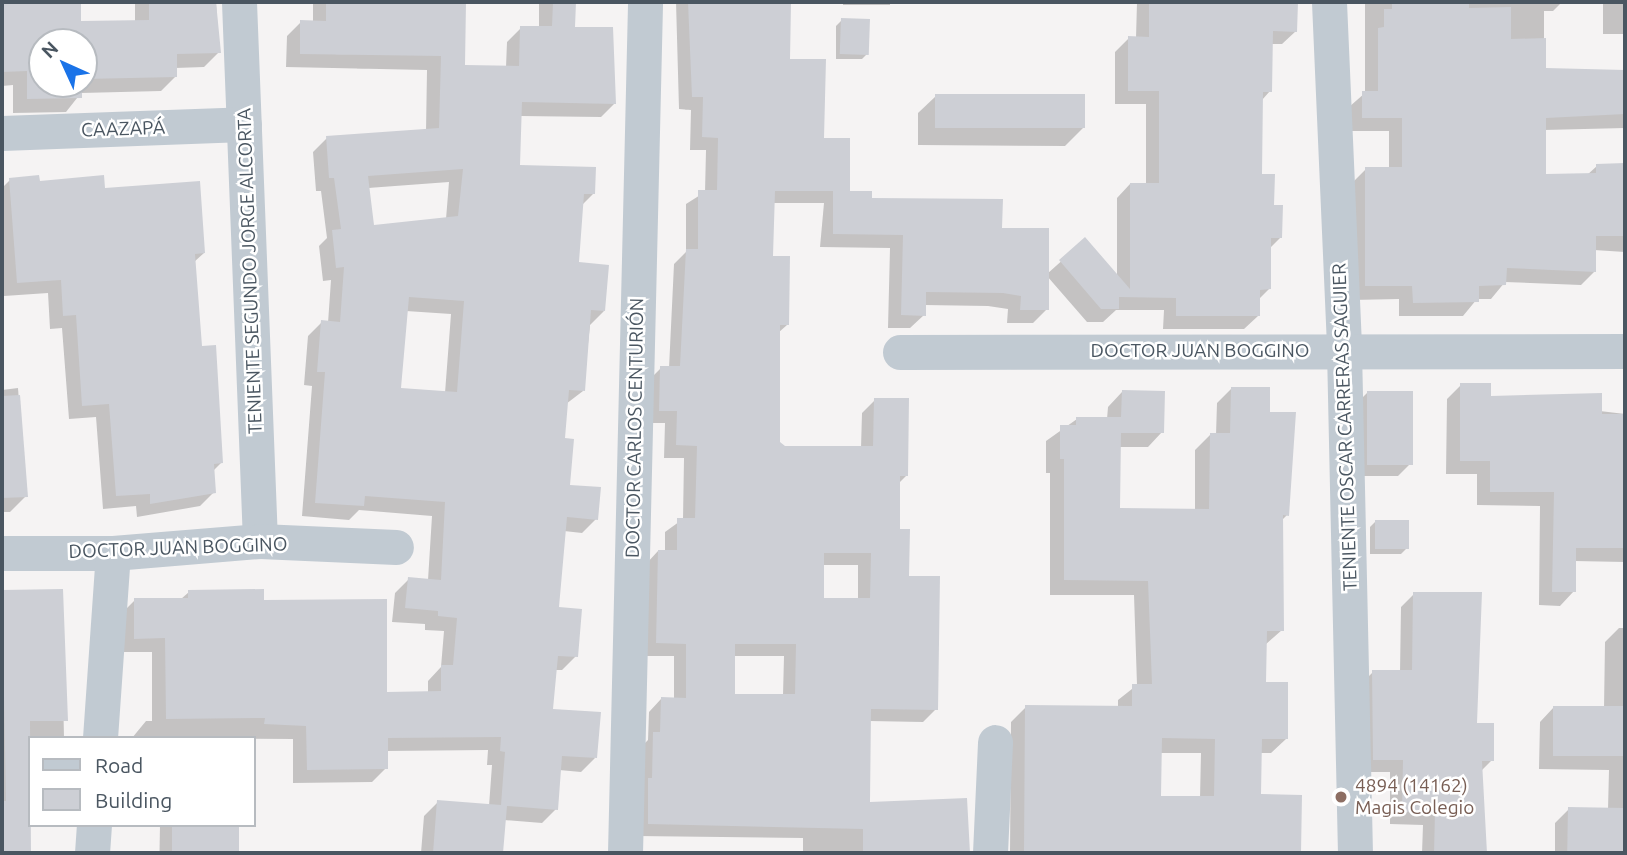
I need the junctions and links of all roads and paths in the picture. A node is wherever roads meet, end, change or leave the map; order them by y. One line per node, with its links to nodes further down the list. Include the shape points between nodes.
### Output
1 (239, 2): 4 (street, TENIENTE SEGUNDO JORGE ALCORTA)
2 (645, 2): 17 (street, DOCTOR CARLOS CENTURIÓN)
3 (1329, 2): 6 (street, TENIENTE OSCAR CARRERAS SAGUIER)
4 (244, 124): 5 (street, CAAZAPÁ); 9 (street, TENIENTE SEGUNDO JORGE ALCORTA)
5 (2, 134)
6 (1344, 351): 7 (street, DOCTOR JUAN BOGGINO); 8 (street, DOCTOR JUAN BOGGINO); 19 (street, TENIENTE OSCAR CARRERAS SAGUIER)
7 (1625, 351)
8 (900, 352)
9 (260, 541): 10 (street, DOCTOR JUAN BOGGINO); 12 (street, DOCTOR JUAN BOGGINO)
10 (396, 547)
11 (2, 553): 12 (street, DOCTOR JUAN BOGGINO)
12 (113, 553): 13 (street)
13 (100, 736)
14 (995, 742): 18 (street)
15 (94, 827): 16 (street)
16 (92, 853)
17 (625, 853)
18 (990, 853)
19 (1355, 853)

